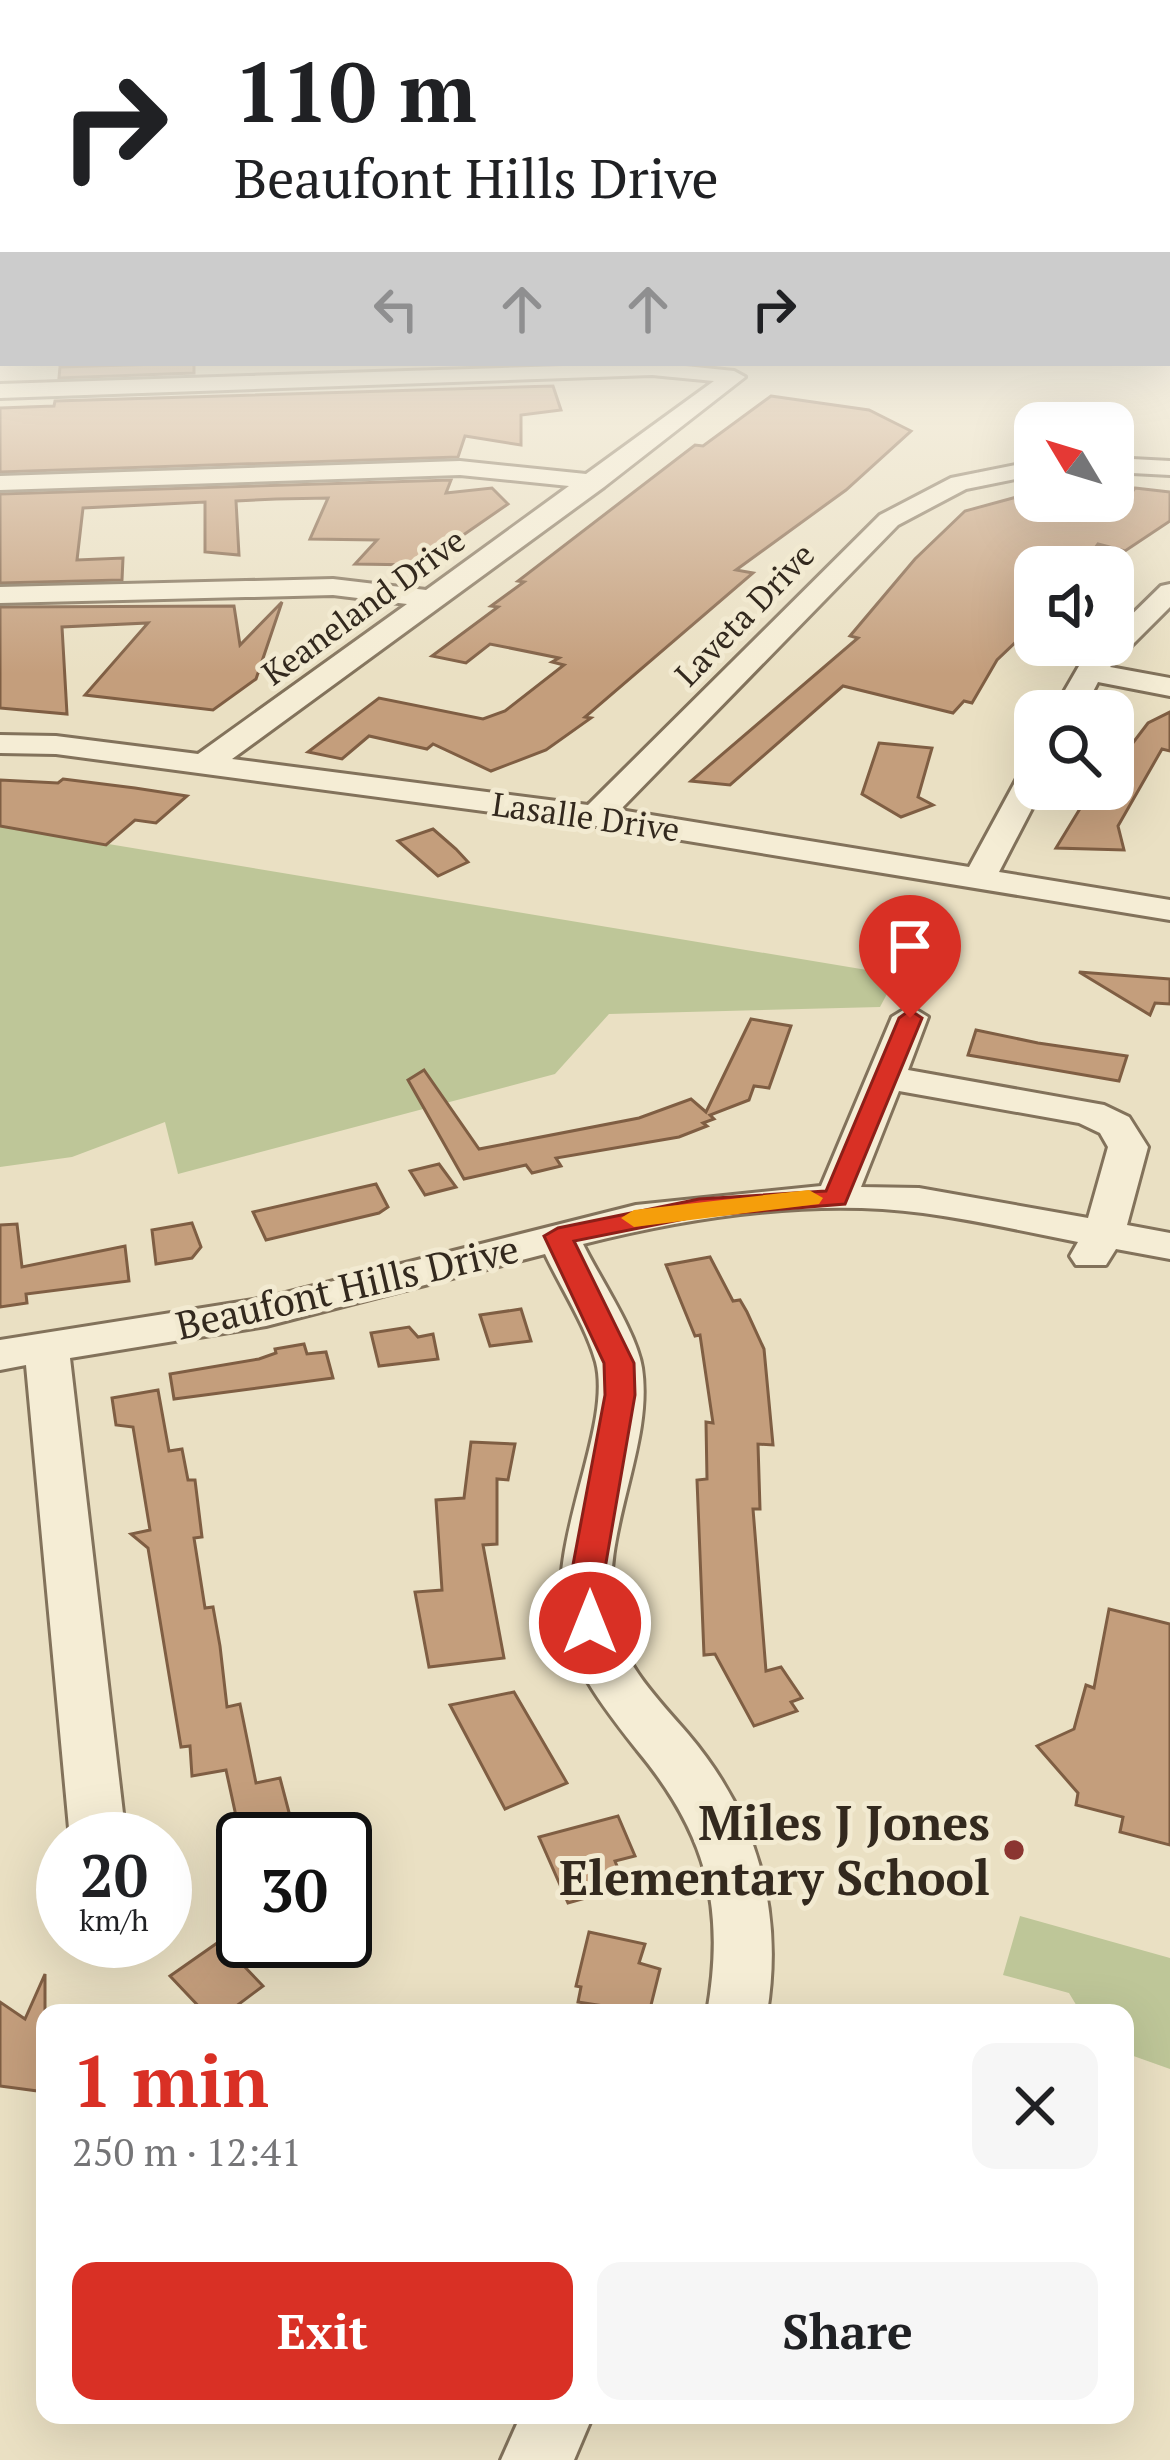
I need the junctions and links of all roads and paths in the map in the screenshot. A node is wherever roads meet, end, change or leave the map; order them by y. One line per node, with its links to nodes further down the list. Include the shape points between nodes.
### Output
1 (644, 445): 5 (street, Keaneland Drive)
2 (1134, 466): 3 (street)
3 (1170, 468)
4 (1014, 472): 16 (street, Laveta Drive, via 959,483 889,520)
5 (596, 482): 6 (street, via 460,468); 9 (street, Keaneland Drive)
6 (0, 484)
7 (1170, 592): 10 (street)
8 (0, 595): 9 (street, via 312,587)
9 (436, 599): 14 (street, Keaneland Drive)
10 (1089, 672): 11 (street); 12 (street)
11 (1170, 687)
12 (1079, 690)
13 (0, 744): 14 (street, Lasalle Drive)
14 (205, 764): 16 (street, Lasalle Drive)
15 (1015, 810): 17 (street)
16 (596, 816): 17 (street, Lasalle Drive)
17 (979, 878): 18 (street, Lasalle Drive)
18 (1170, 910)
19 (910, 1018): 20 (street)
20 (882, 1077): 21 (street); 23 (street, via 1115,1124 1128,1147)
21 (836, 1199): 22 (street, Beaufont Hills Drive, via 699,1208); 23 (street, Beaufont Hills Drive, via 908,1221)
22 (558, 1236): 26 (street, Beaufont Hills Drive, via 266,1312); 28 (street, via 619,1363 585,1586 590,1623 627,1699 687,1772 722,1834 746,1942)
23 (1097, 1245): 24 (street, Beaufont Hills Drive); 25 (street, Beaufont Hills Drive)
24 (1170, 1246)
25 (1170, 1271)
26 (24, 1352): 27 (street)
27 (94, 1812)
28 (738, 2004)
29 (554, 2424): 30 (street)
30 (537, 2460)

